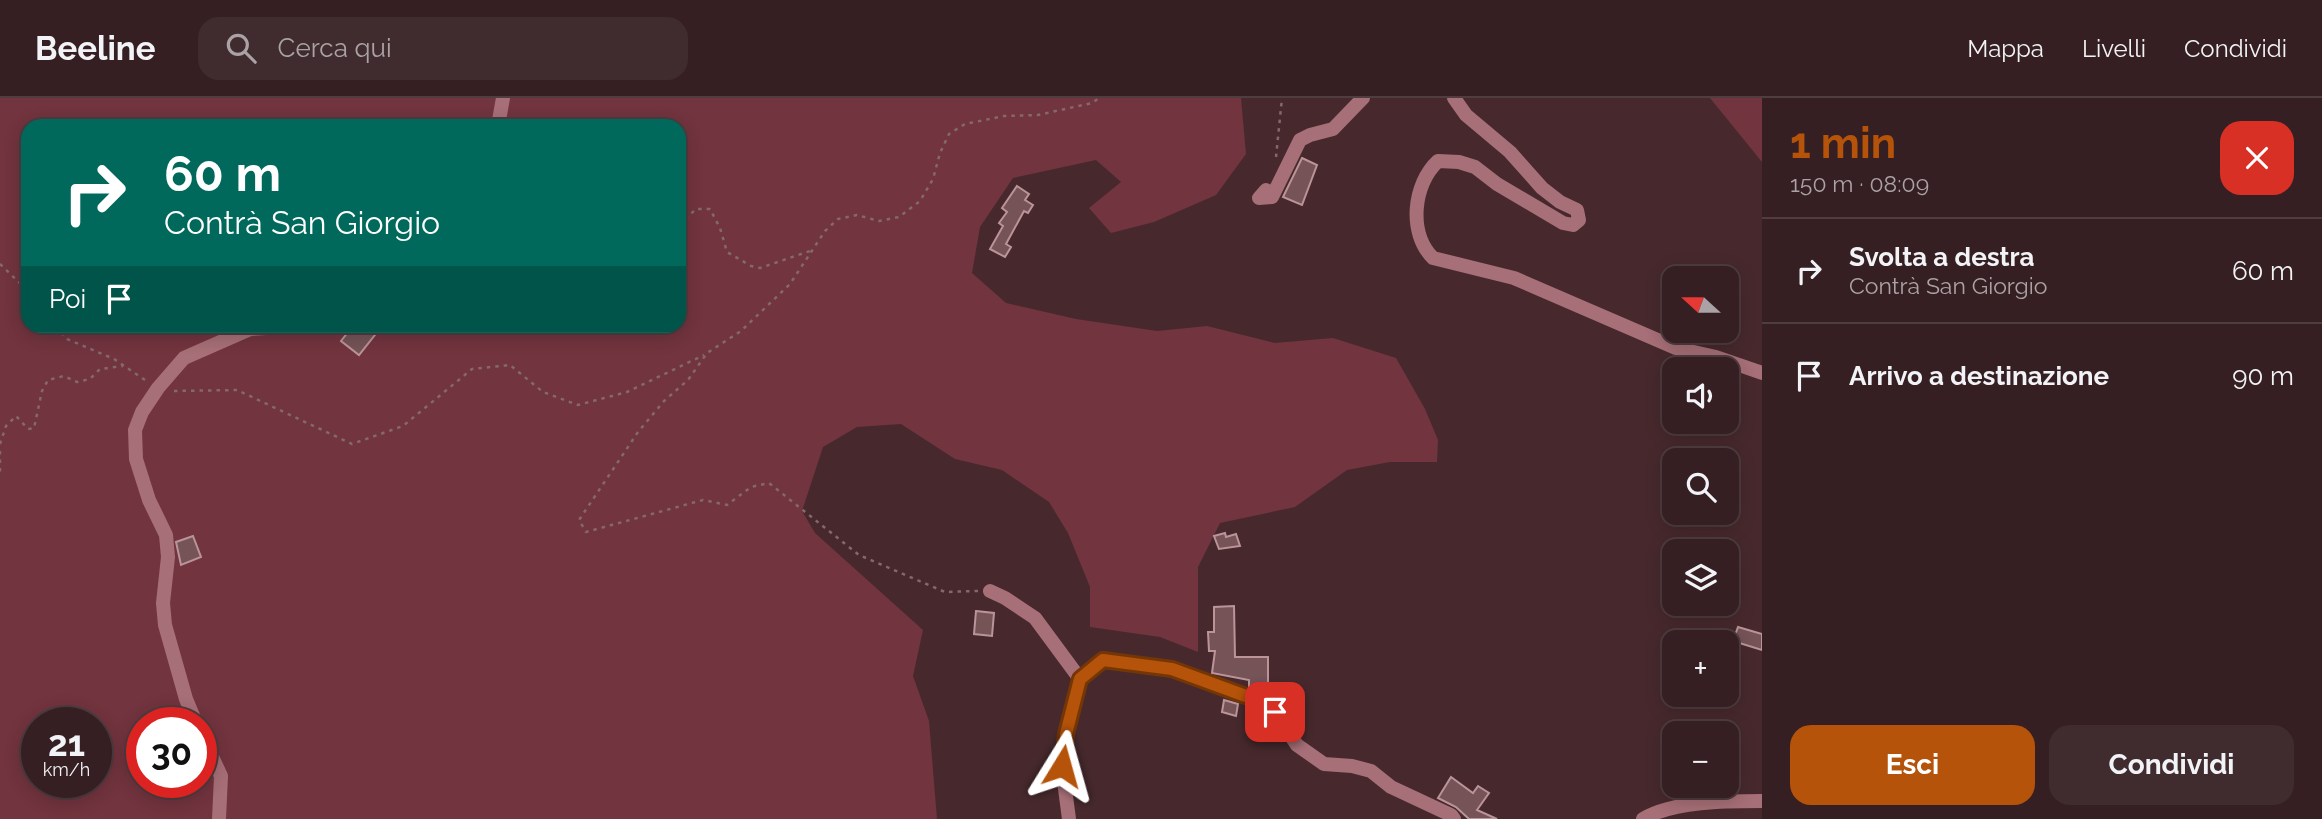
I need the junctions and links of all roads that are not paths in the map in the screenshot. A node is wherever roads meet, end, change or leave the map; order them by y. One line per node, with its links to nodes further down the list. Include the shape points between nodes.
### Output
1 (503, 98): 4 (street)
2 (1363, 98): 5 (street, via 1333,129 1300,140 1272,197 1259,198)
3 (1454, 98): 7 (street, via 1542,188 1577,210 1579,220 1573,225 1563,223 1475,167 1438,161 1427,171 1416,213 1423,249 1433,258 1514,278 1676,348)
4 (499, 119)
5 (1266, 190)
6 (240, 333): 10 (street, via 192,353 176,365 138,421 134,448 149,500 166,535 164,625)
7 (1762, 373)
8 (990, 591): 9 (street, via 1035,618)
9 (1080, 679): 14 (street, via 1062,766); 15 (street, via 1103,660 1172,669 1229,689 1275,712 1297,745 1324,764 1371,771 1391,787)
10 (189, 707)
11 (217, 767): 13 (street, via 221,776)
12 (1762, 801): 16 (street, via 1684,807)
13 (219, 819)
14 (1069, 819)
15 (1454, 819)
16 (1643, 819)

